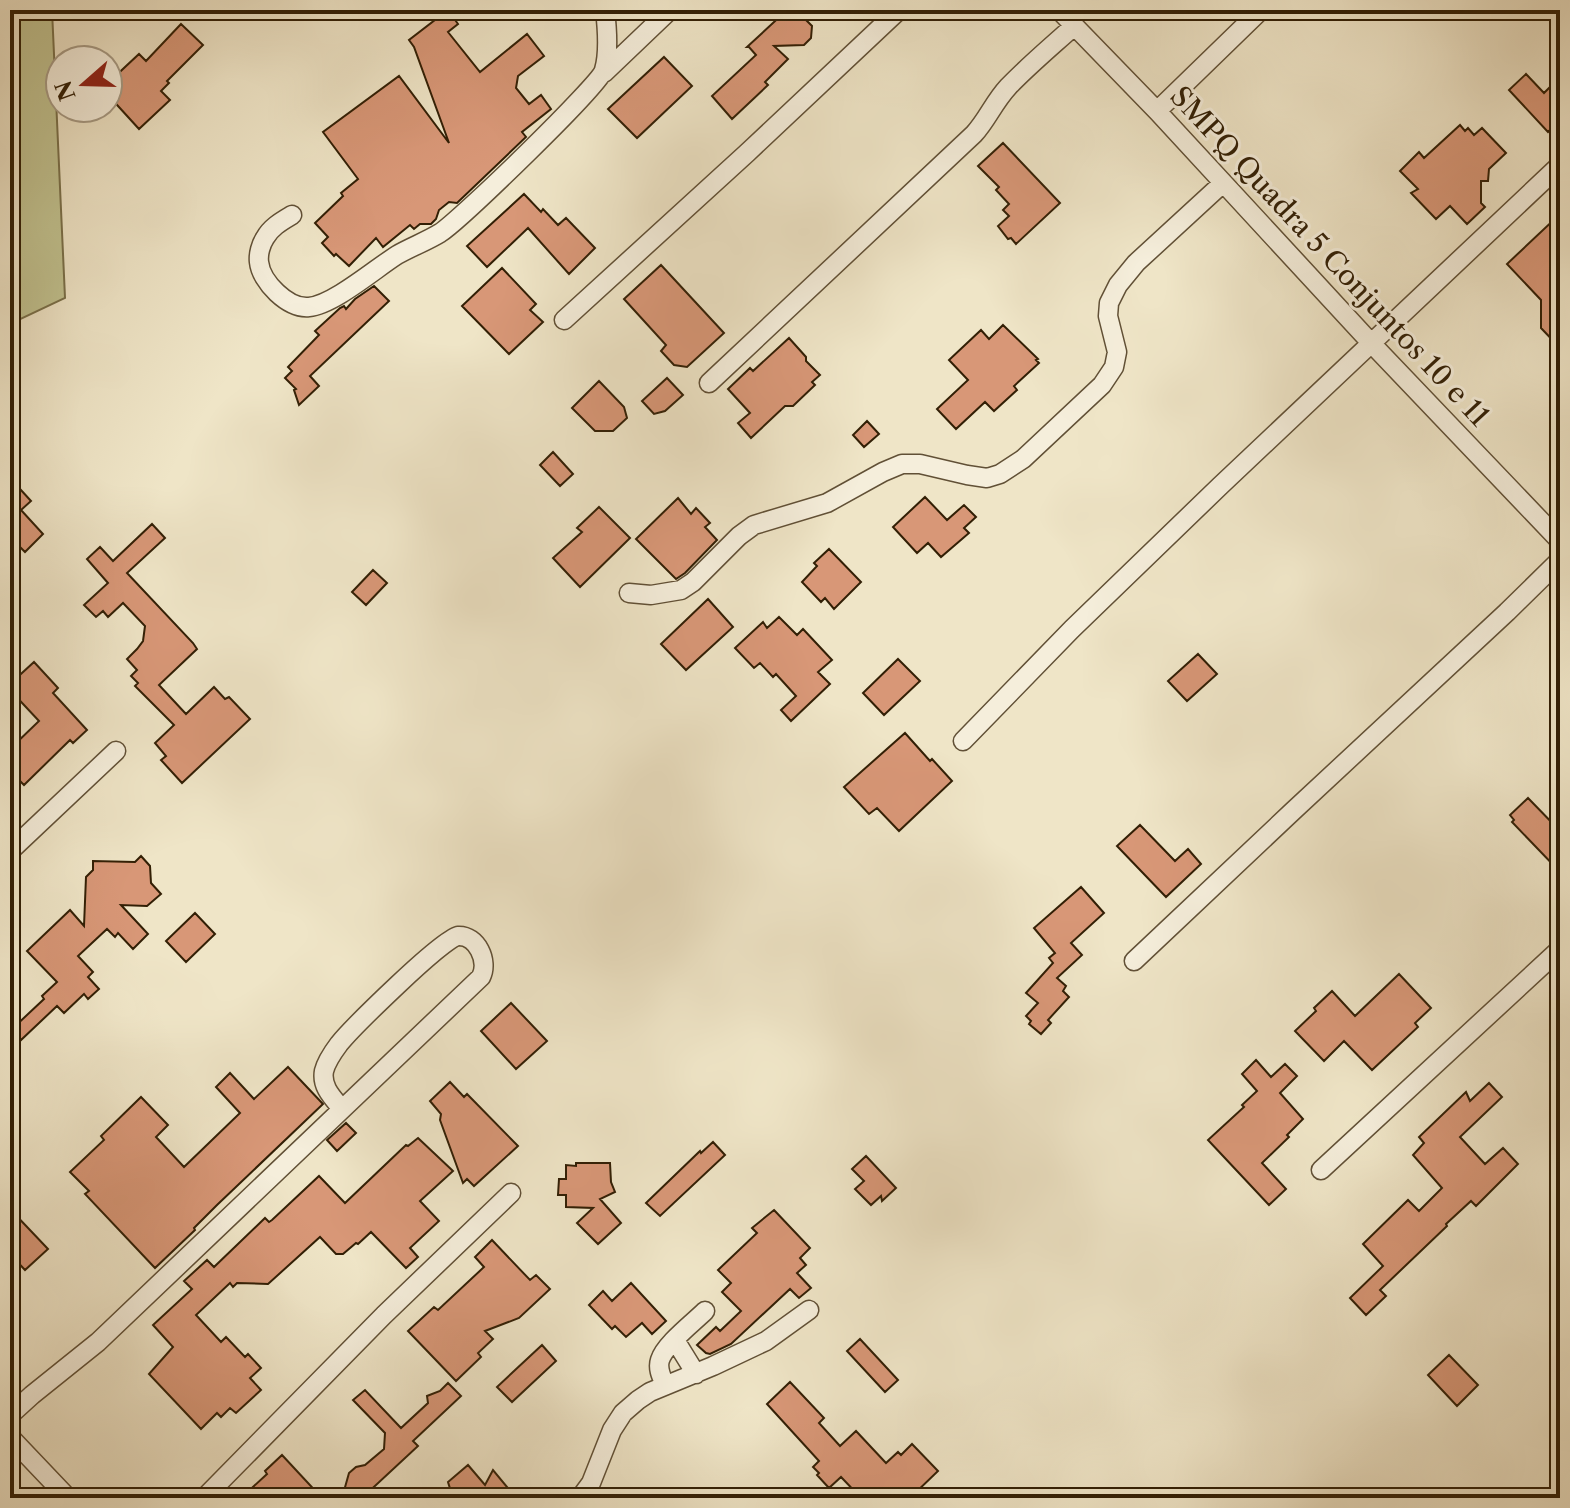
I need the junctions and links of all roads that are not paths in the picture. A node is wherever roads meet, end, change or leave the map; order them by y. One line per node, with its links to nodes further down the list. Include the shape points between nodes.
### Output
1 (605, 10): 7 (street)
2 (670, 10): 7 (street)
3 (899, 10): 12 (street)
4 (1059, 10): 6 (street, SMPQ Quadra 5 Conjuntos 10 e 11)
5 (1261, 10): 8 (street)
6 (1074, 26): 8 (street, SMPQ Quadra 5 Conjuntos 10 e 11); 14 (street, via 1007,88 974,134)
7 (604, 73): 11 (street, via 450,225 327,303 295,306 267,281 259,262 266,235)
8 (1157, 111): 10 (street, SMPQ Quadra 5 Conjuntos 10 e 11)
9 (1560, 165): 13 (street)
10 (1223, 183): 13 (street, SMPQ Quadra 5 Conjuntos 10 e 11); 17 (street, via 1118,285 1108,316 1117,352 1114,367 1102,385 1023,459 987,478 902,464 827,503 754,525 681,590)
11 (292, 215)
12 (564, 320)
13 (1372, 344): 15 (street, SMPQ Quadra 5 Conjuntos 10 e 11); 18 (street, via 1095,607)
14 (709, 383)
15 (1560, 541)
16 (1560, 560): 22 (street)
17 (629, 593)
18 (963, 741)
19 (116, 751): 20 (street)
20 (10, 851)
21 (1560, 949): 24 (street)
22 (1134, 961)
23 (342, 1109): 23 (street, via 481,977 484,958 477,946 465,937 451,938 339,1044 323,1080); 31 (street, via 98,1342)
24 (1321, 1170)
25 (511, 1193): 34 (street)
26 (809, 1310): 29 (street, via 766,1341)
27 (705, 1311): 28 (street)
28 (675, 1340): 29 (street); 30 (street, via 658,1365)
29 (696, 1374): 30 (street)
30 (665, 1385): 35 (street, via 623,1413)
31 (10, 1415)
32 (10, 1437): 33 (street)
33 (68, 1498)
34 (204, 1498)
35 (580, 1498)

